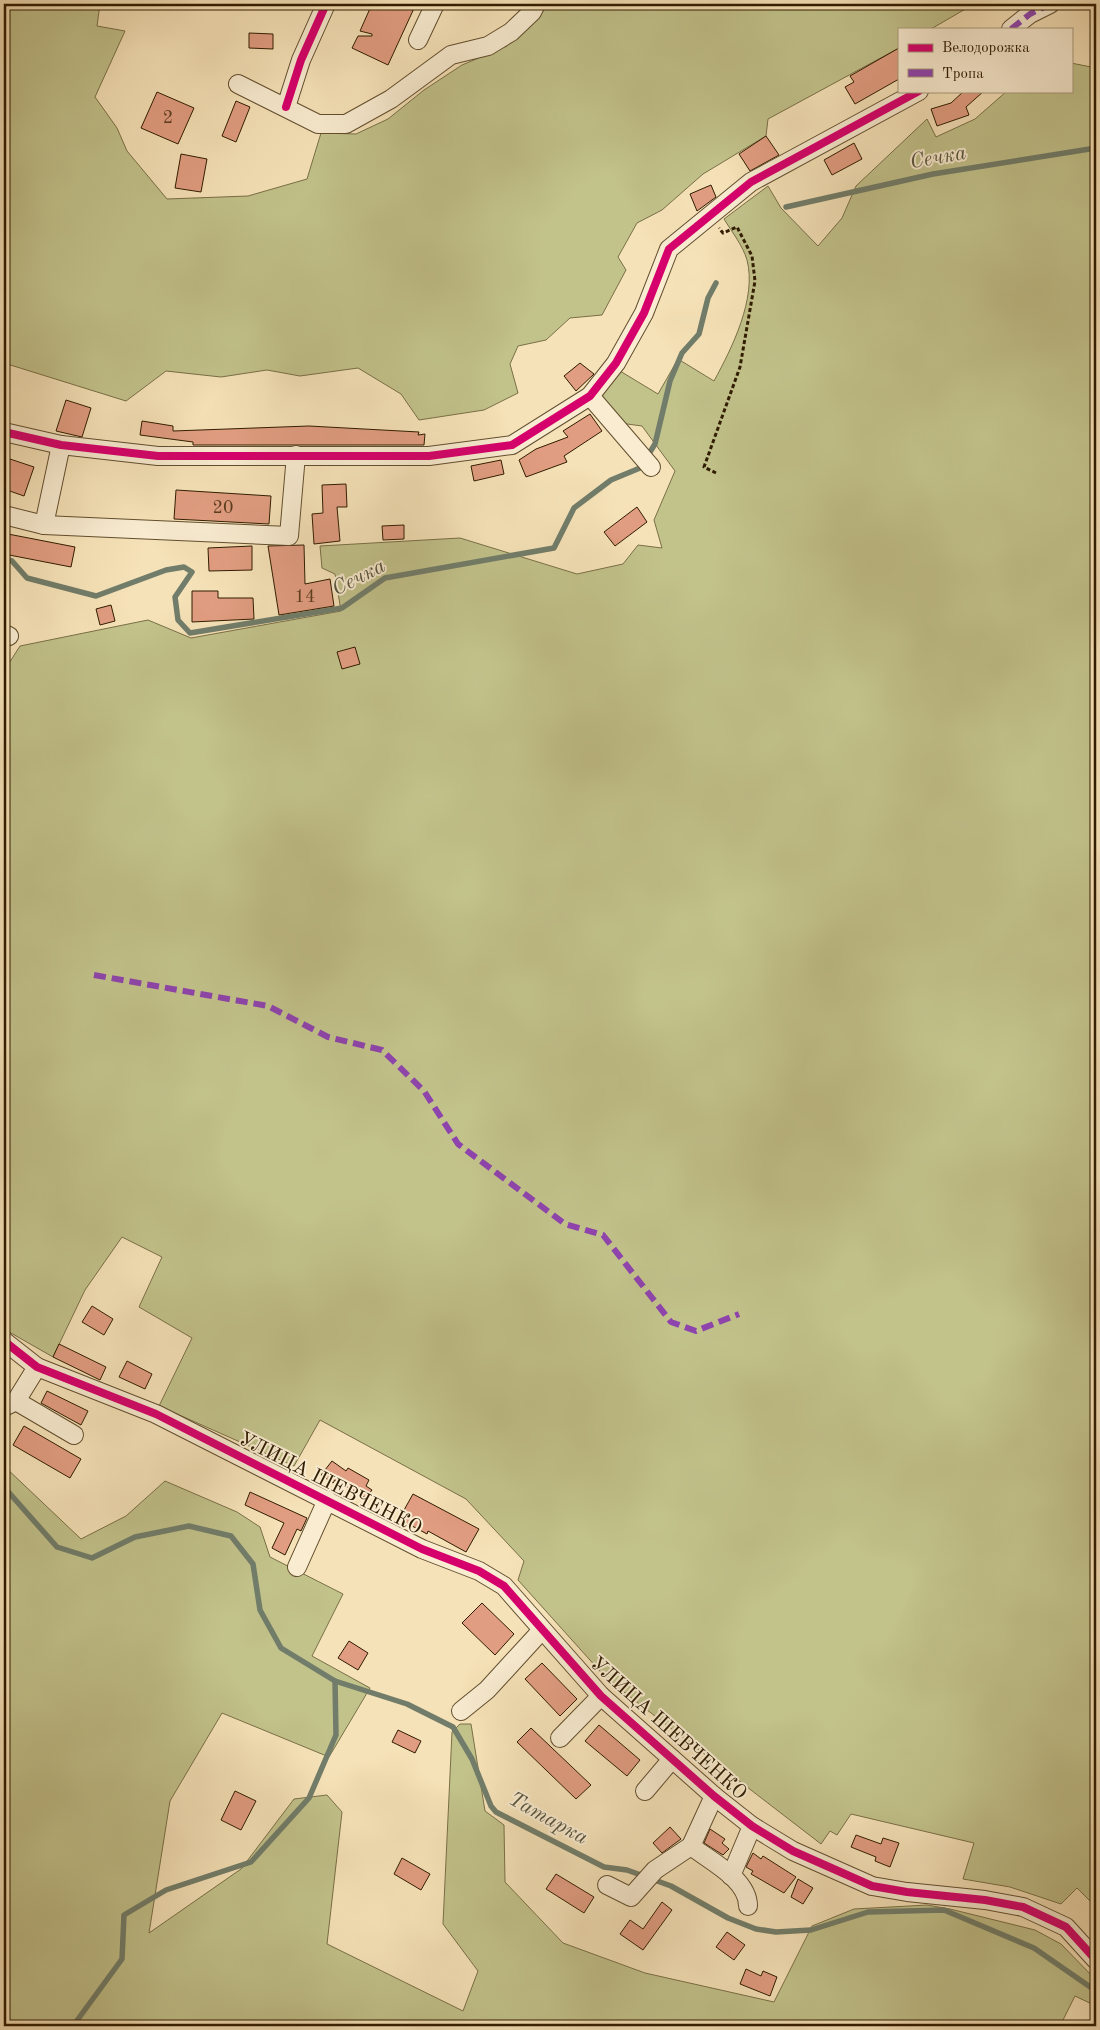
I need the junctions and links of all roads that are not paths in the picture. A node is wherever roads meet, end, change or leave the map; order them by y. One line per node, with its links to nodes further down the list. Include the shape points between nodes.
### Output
1 (326, 4): 9 (street, via 301,60)
2 (435, 4): 6 (street)
3 (536, 4): 9 (street, via 511,32 488,46 451,55 391,98 346,124 318,124)
4 (1050, 4): 5 (street)
5 (1012, 28)
6 (418, 40)
7 (238, 84): 9 (street)
8 (917, 92): 10 (street, via 751,182 670,249 644,313 616,364)
9 (286, 107)
10 (590, 396): 13 (street, via 512,445 429,456); 14 (street)
11 (4, 432): 12 (street)
12 (61, 445): 13 (street, via 158,456); 16 (street)
13 (296, 455): 16 (street, via 289,536)
14 (651, 467)
15 (4, 515): 16 (street)
16 (44, 525)
17 (4, 1341): 18 (street, УЛИЦА ШЕВЧЕНКО)
18 (37, 1367): 19 (street); 21 (street, УЛИЦА ШЕВЧЕНКО, via 156,1414)
19 (10, 1404): 20 (street)
20 (74, 1435)
21 (327, 1500): 22 (street); 23 (street, УЛИЦА ШЕВЧЕНКО, via 422,1549 479,1571 504,1586)
22 (297, 1567)
23 (542, 1630): 24 (street, УЛИЦА ШЕВЧЕНКО); 25 (street, via 487,1690)
24 (601, 1696): 26 (street); 27 (street, УЛИЦА ШЕВЧЕНКО)
25 (462, 1711)
26 (560, 1738)
27 (672, 1759): 28 (street); 29 (street, УЛИЦА ШЕВЧЕНКО)
28 (645, 1790)
29 (714, 1796): 30 (street, УЛИЦА ШЕВЧЕНКО); 31 (street)
30 (752, 1826): 32 (street); 35 (street, УЛИЦА ШЕВЧЕНКО, via 793,1852 872,1886 1023,1907 1066,1927)
31 (691, 1846): 32 (street); 33 (street, via 655,1870 631,1897)
32 (731, 1876): 34 (street, via 748,1896)
33 (608, 1885)
34 (748, 1906)
35 (1096, 1960)

